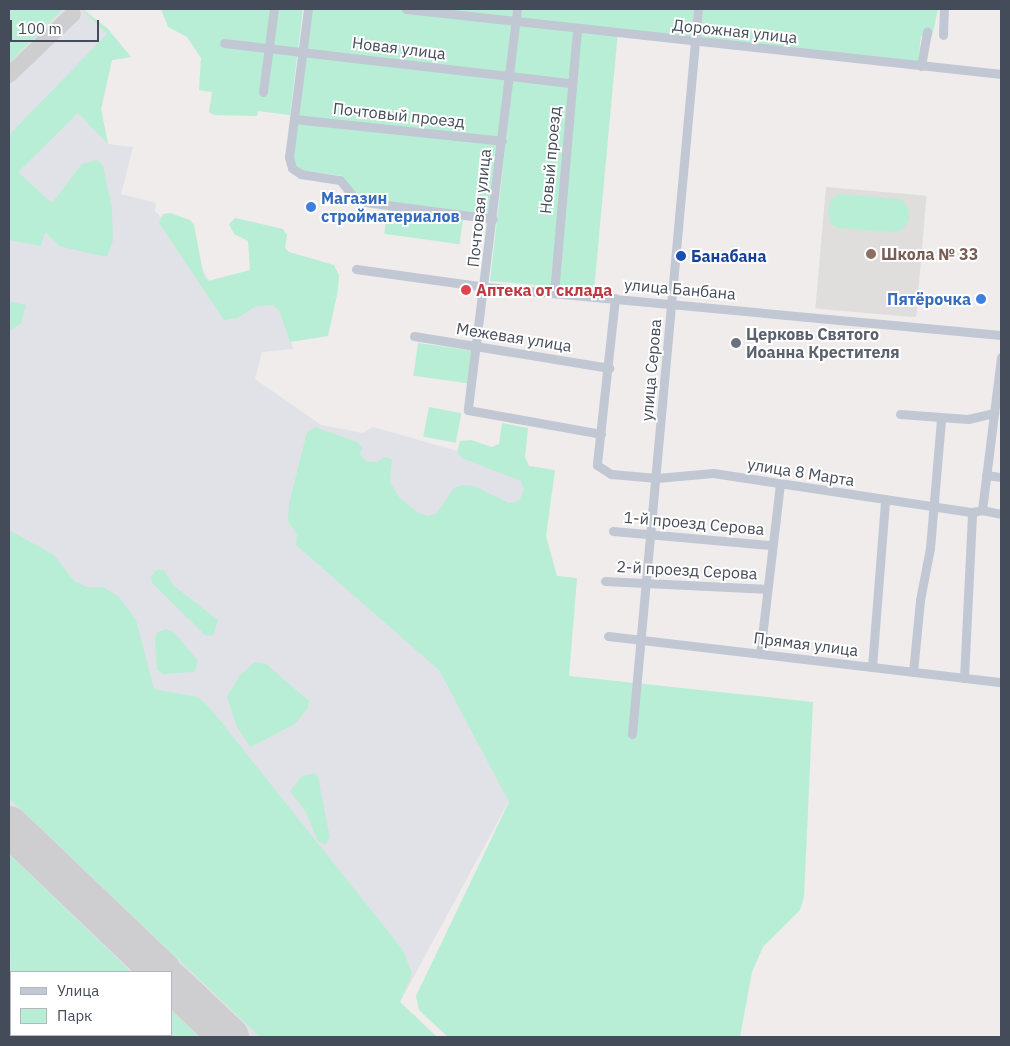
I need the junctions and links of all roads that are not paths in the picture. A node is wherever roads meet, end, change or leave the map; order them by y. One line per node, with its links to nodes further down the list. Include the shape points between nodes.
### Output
1 (274, 9): 13 (street)
2 (308, 9): 14 (street)
3 (406, 9): 7 (street, Дорожная улица)
4 (517, 9): 7 (street, Почтовая улица)
5 (698, 9): 12 (street, улица Серова)
6 (944, 9): 10 (street)
7 (516, 22): 8 (street, Дорожная улица); 17 (street, Почтовая улица)
8 (577, 29): 12 (street, Дорожная улица); 18 (street, Новый проезд)
9 (927, 32): 15 (street)
10 (943, 35)
11 (224, 43): 13 (street, Новая улица)
12 (695, 43): 15 (street, Дорожная улица); 27 (street, улица Серова)
13 (270, 47): 14 (street, Новая улица); 19 (street)
14 (303, 52): 17 (street, Новая улица); 20 (street)
15 (921, 66): 16 (street, Дорожная улица)
16 (1001, 74)
17 (509, 76): 18 (street, Новая улица); 21 (street, Почтовая улица)
18 (571, 83): 25 (street, Новый проезд)
19 (263, 92)
20 (294, 119): 21 (street, Почтовый проезд); 22 (street, via 289,157 292,168 301,174 340,180 358,201)
21 (502, 141): 22 (street, Почтовая улица)
22 (493, 219): 24 (street, Почтовая улица)
23 (356, 269): 24 (street, улица Банбана)
24 (486, 287): 25 (street, улица Банбана); 30 (street, Почтовая улица)
25 (554, 293): 26 (street, улица Банбана)
26 (615, 298): 27 (street, улица Банбана); 32 (street)
27 (671, 303): 28 (street, улица Банбана); 40 (street, улица Серова)
28 (1001, 335)
29 (414, 336): 30 (street, Межевая улица)
30 (477, 345): 32 (street, Межевая улица); 37 (street, Почтовая улица, via 468,410)
31 (1001, 357): 33 (street)
32 (609, 368): 37 (street)
33 (999, 395): 34 (street)
34 (994, 413): 36 (street, via 968,419); 38 (street)
35 (900, 414): 36 (street)
36 (941, 419): 43 (street)
37 (601, 434): 40 (street, улица 8 Марта, via 597,465 612,474)
38 (986, 475): 39 (street); 44 (street)
39 (1001, 477)
40 (656, 478): 41 (street, улица 8 Марта, via 713,473); 48 (street, улица Серова)
41 (780, 485): 42 (street, улица 8 Марта); 49 (street)
42 (885, 500): 43 (street, улица 8 Марта); 56 (street)
43 (934, 507): 45 (street, улица 8 Марта); 57 (street)
44 (982, 510): 45 (street, улица 8 Марта); 46 (street, улица 8 Марта)
45 (972, 512): 58 (street)
46 (1001, 514)
47 (613, 531): 48 (street, 1-й проезд Серова)
48 (650, 534): 49 (street, 1-й проезд Серова); 51 (street, улица Серова)
49 (772, 545): 52 (street)
50 (605, 581): 51 (street, 2-й проезд Серова)
51 (646, 584): 52 (street, 2-й проезд Серова); 54 (street, улица Серова)
52 (767, 589): 55 (street)
53 (608, 636): 54 (street, Прямая улица)
54 (641, 640): 55 (street, Прямая улица); 60 (street, улица Серова)
55 (760, 654): 56 (street, Прямая улица)
56 (872, 667): 57 (street, Прямая улица)
57 (913, 672): 58 (street, Прямая улица)
58 (964, 678): 59 (street, Прямая улица)
59 (1001, 682)
60 (632, 734)

